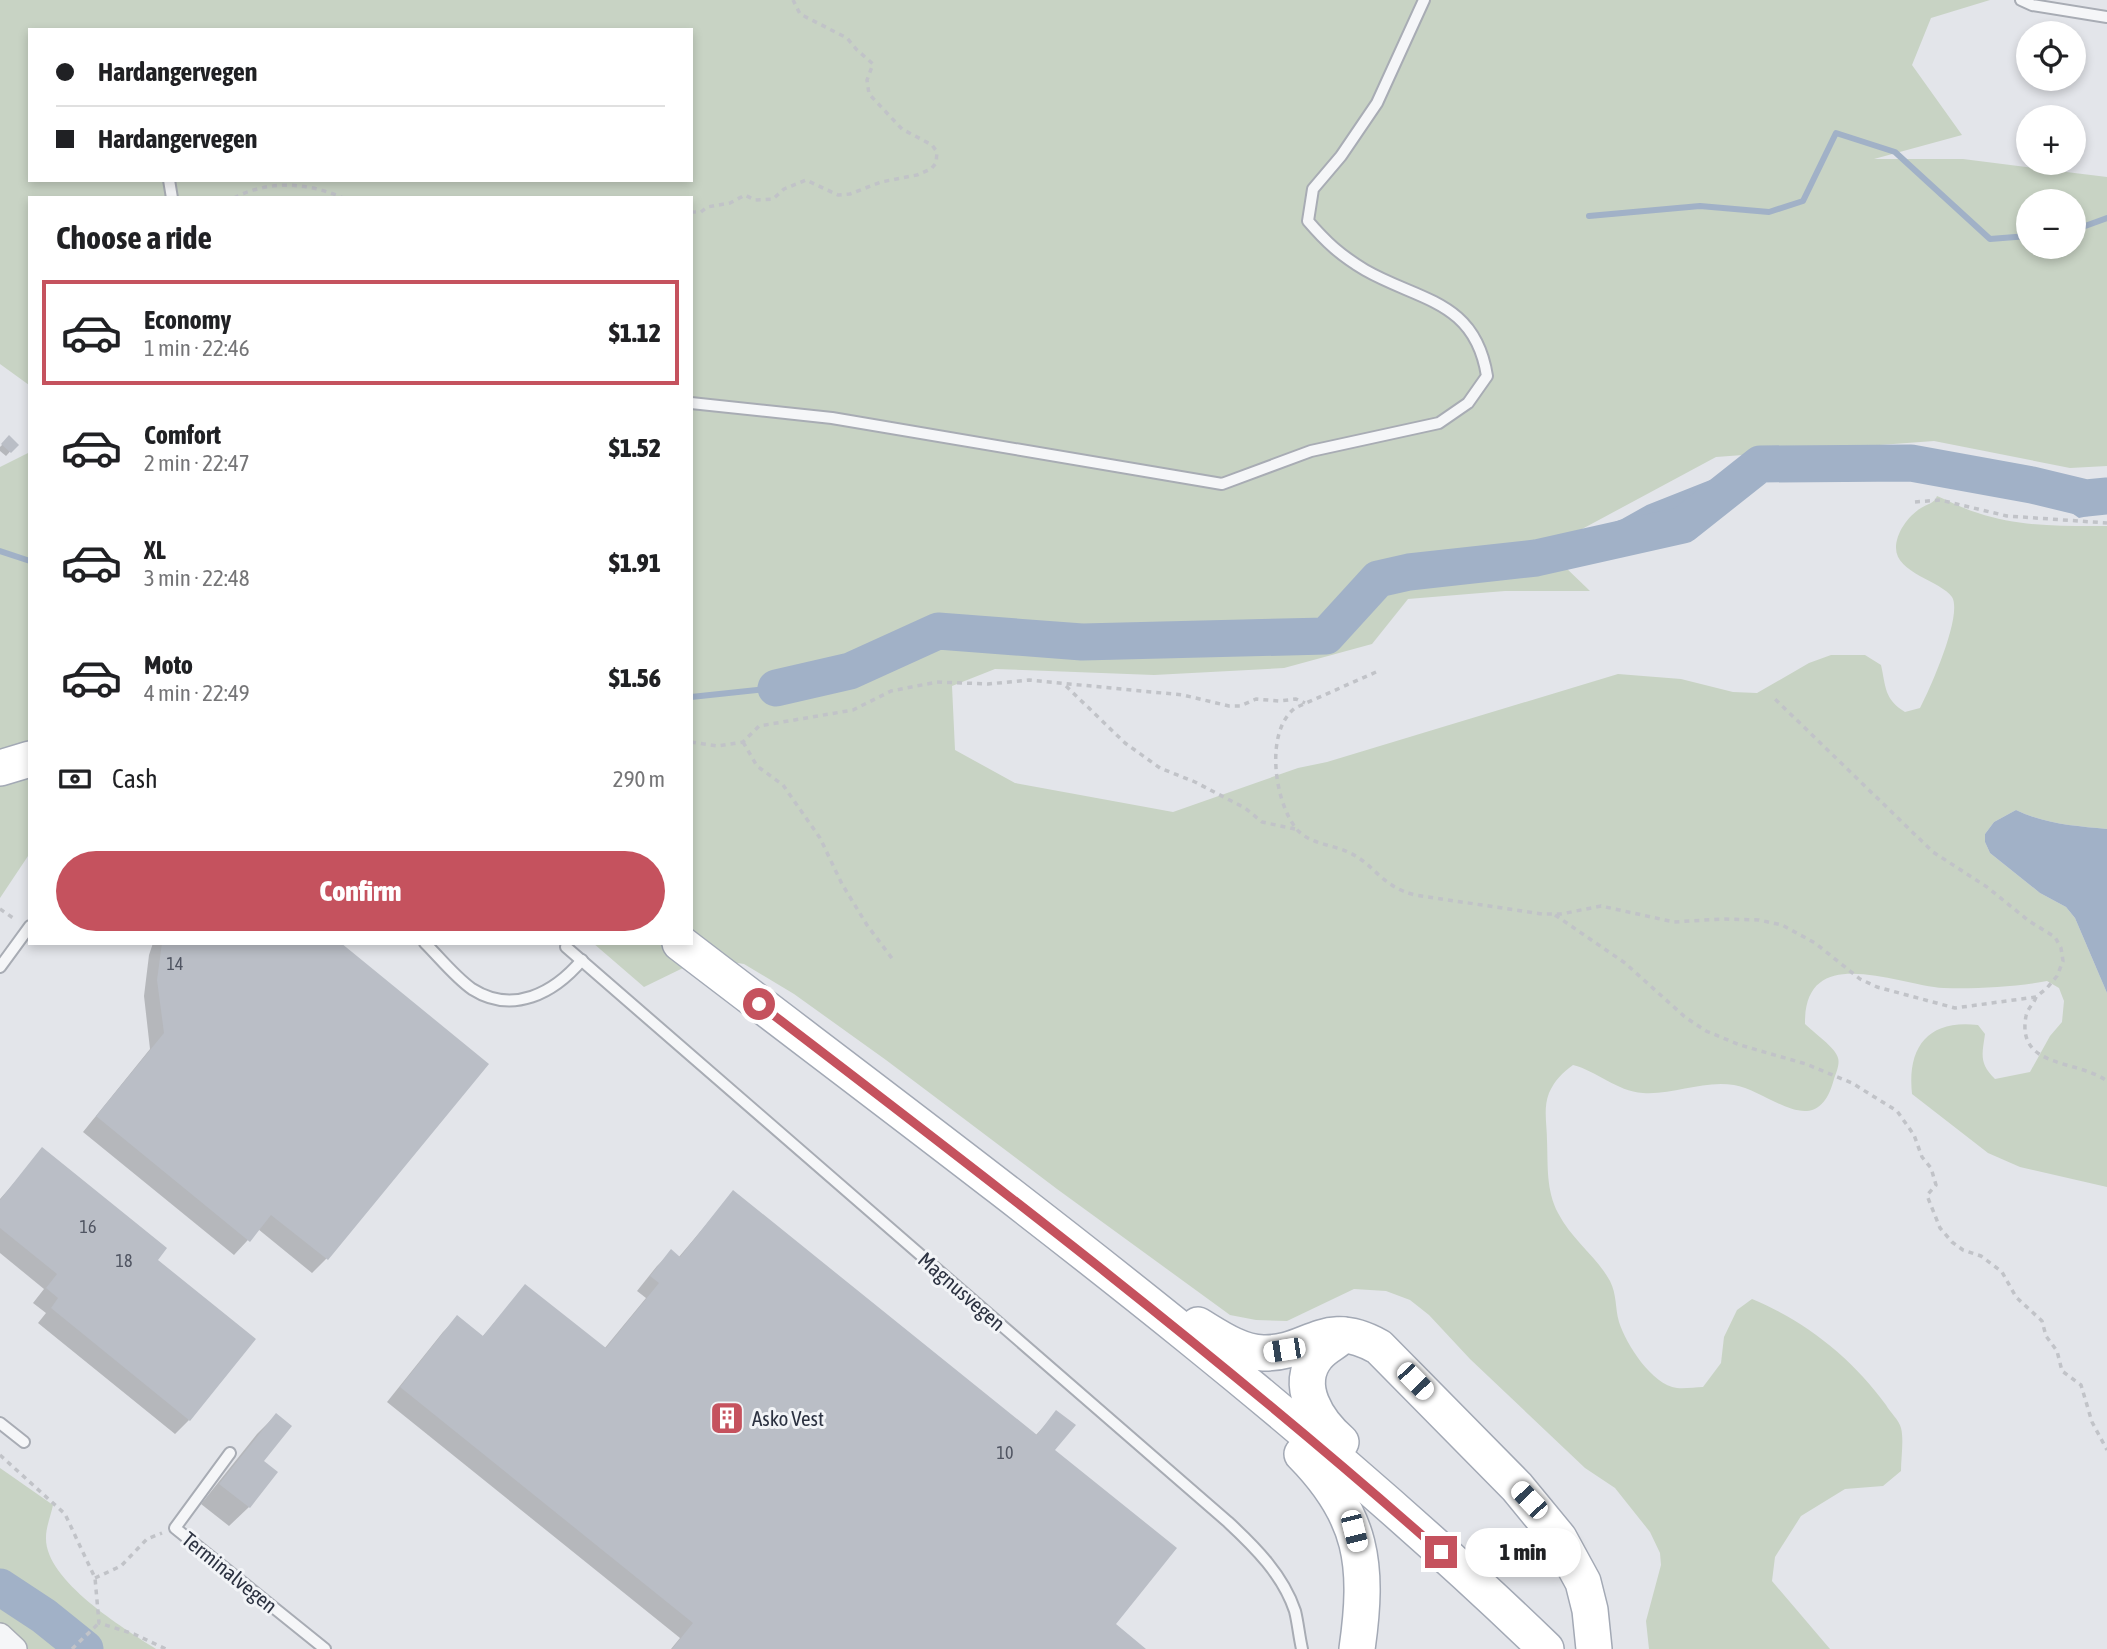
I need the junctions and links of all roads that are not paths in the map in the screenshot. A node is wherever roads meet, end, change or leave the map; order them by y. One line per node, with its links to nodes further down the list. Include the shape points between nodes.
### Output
1 (1424, 0): 4 (lane, via 1377,103 1313,189 1308,221 1330,248 1367,271 1431,299 1465,325 1483,353 1486,376 1468,403 1439,423 1311,451 1222,484 832,418)
2 (2021, 0): 3 (lane)
3 (2107, 17)
4 (693, 403)
5 (28, 760): 6 (main road)
6 (0, 768)
7 (28, 928): 12 (lane)
8 (427, 945): 11 (lane, via 471,988 501,1001 522,1000 550,990)
9 (683, 945): 13 (main road)
10 (566, 947): 11 (lane, Magnusvegen)
11 (582, 960): 23 (lane, Magnusvegen, via 1228,1522 1287,1591)
12 (0, 967)
13 (957, 1156): 14 (main road); 15 (main road, via 1054,1213 1223,1340 1265,1353 1326,1335)
14 (1050, 1228): 19 (main road, via 1285,1416); 24 (main road, via 1109,1295 1277,1430 1324,1476 1338,1496 1360,1554 1363,1598)
15 (1343, 1335): 19 (main road, via 1314,1359 1308,1391 1313,1409 1330,1432 1474,1562); 26 (main road, via 1364,1339 1395,1361 1540,1512 1583,1582)
16 (0, 1423): 17 (lane)
17 (24, 1442)
18 (230, 1453): 22 (lane, Terminalvegen, via 175,1528)
19 (1504, 1608): 25 (main road)
20 (0, 1635): 21 (street)
21 (15, 1649)
22 (325, 1649)
23 (1302, 1649)
24 (1357, 1649)
25 (1546, 1649)
26 (1594, 1649)

